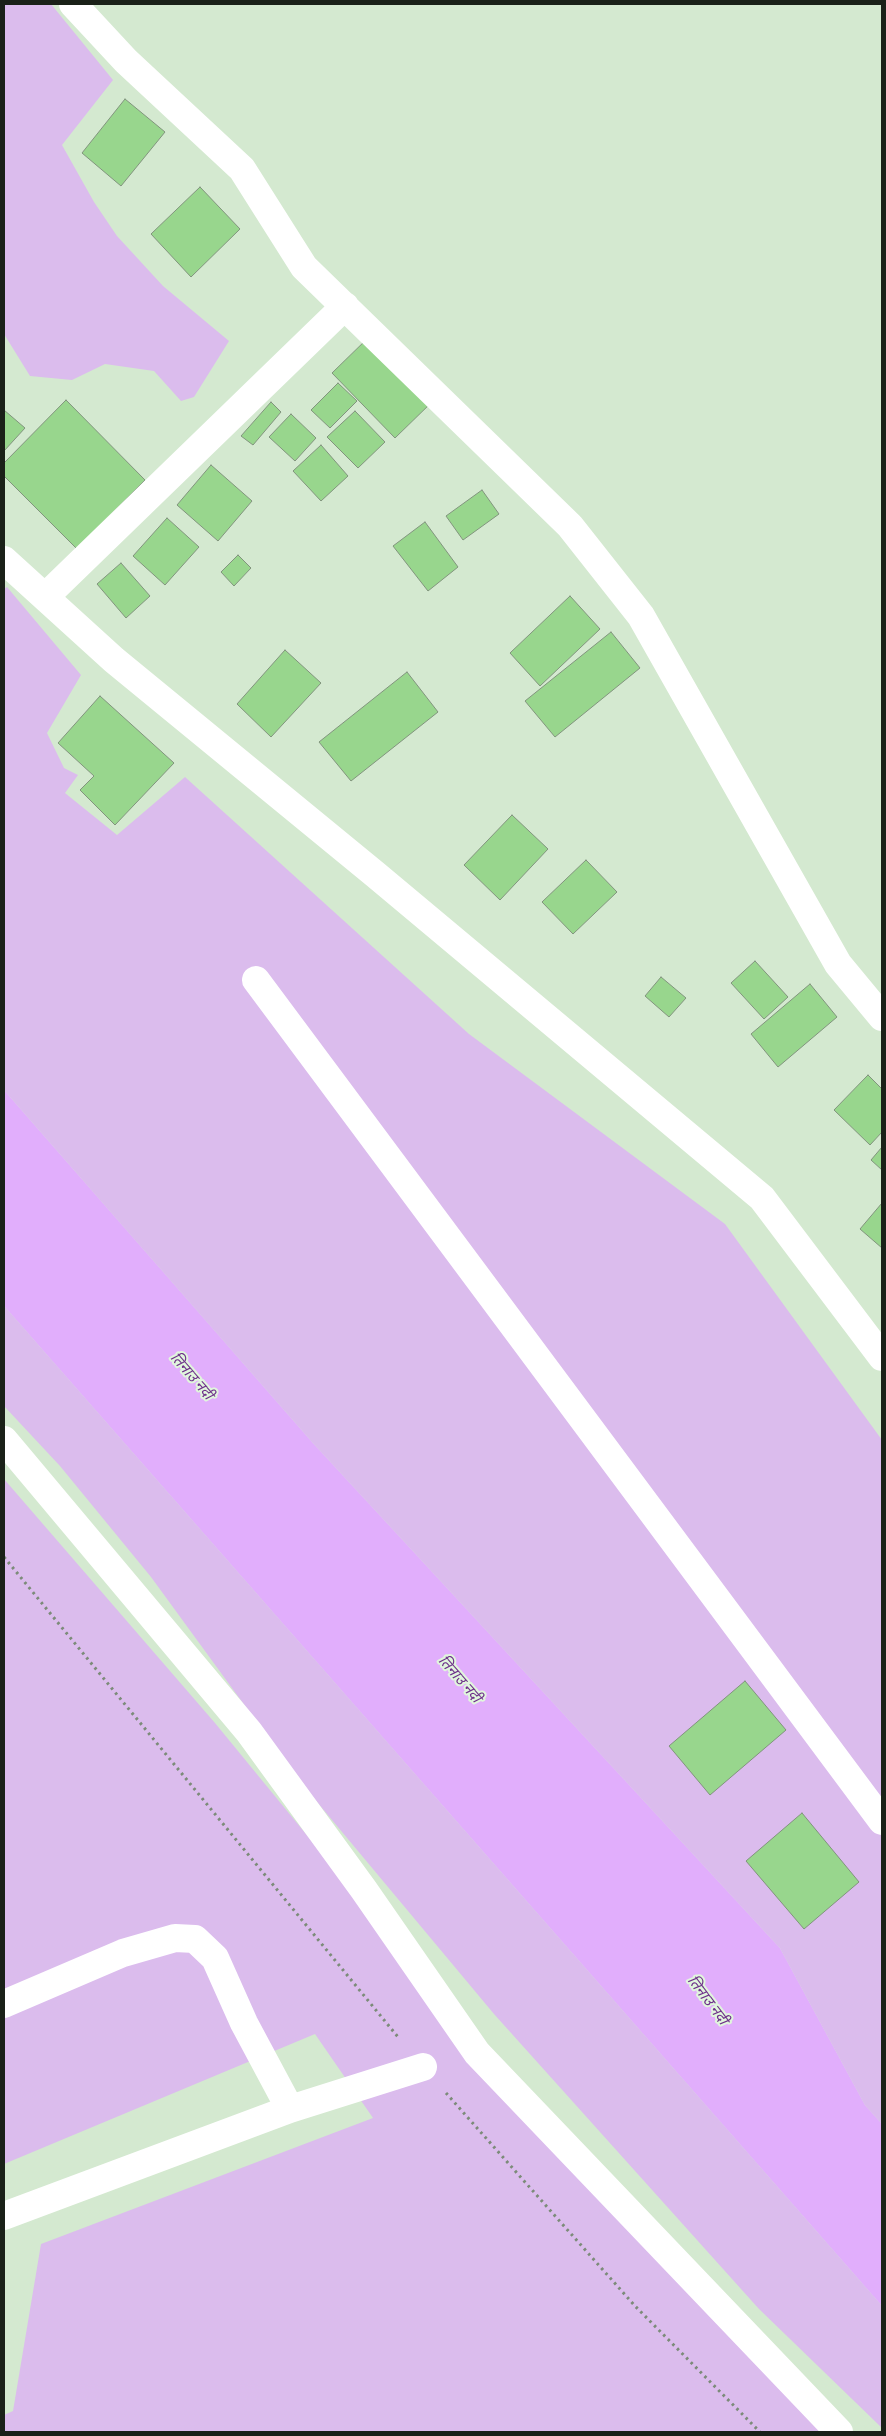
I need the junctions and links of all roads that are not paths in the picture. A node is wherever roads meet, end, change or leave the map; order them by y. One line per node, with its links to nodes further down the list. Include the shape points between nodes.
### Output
1 (73, 4): 2 (street, via 126,61 242,170 304,267)
2 (345, 306): 4 (street); 6 (street, via 570,526 641,616 838,964)
3 (4, 560): 4 (street)
4 (45, 598): 7 (street, via 114,660 762,1198)
5 (256, 980): 9 (street)
6 (882, 1017)
7 (882, 1357)
8 (4, 1440): 14 (street, via 249,1732 477,2053)
9 (882, 1821)
10 (4, 2004): 12 (street, via 123,1953 175,1938 195,1939 215,1958)
11 (423, 2067): 12 (street)
12 (290, 2109): 13 (street)
13 (4, 2216)
14 (839, 2432)

